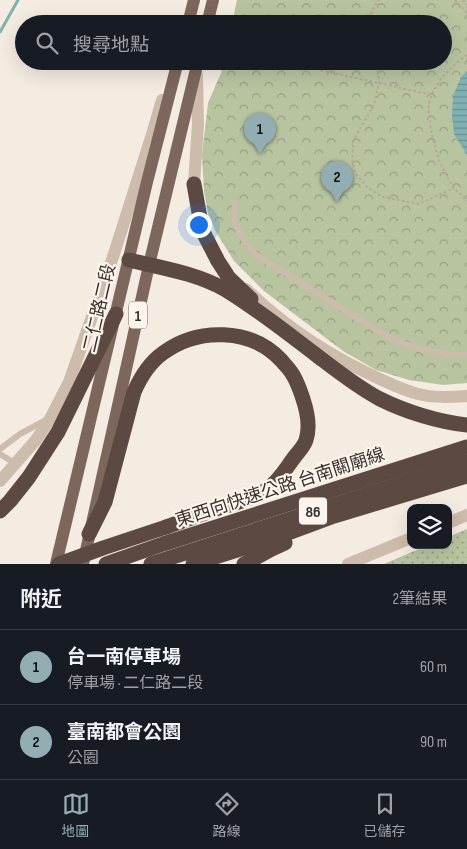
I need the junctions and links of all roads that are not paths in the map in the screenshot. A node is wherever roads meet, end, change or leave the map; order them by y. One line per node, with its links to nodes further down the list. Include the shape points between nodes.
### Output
1 (188, 0): 4 (street)
2 (194, 0): 5 (main road)
3 (214, 0): 6 (main road)
4 (184, 15)
5 (190, 15)
6 (210, 15)
7 (170, 70): 19 (street, via 113,257 70,382)
8 (176, 70): 13 (main road, 二仁路二段 / 1)
9 (196, 70): 14 (main road, 1)
10 (197, 70): 11 (street)
11 (194, 184): 16 (highway, via 202,230 218,261); 18 (street, via 217,246 238,280 264,307 296,331 364,372 418,394 446,398)
12 (235, 204): 17 (lane, via 234,218 240,235 255,254 381,333 423,350)
13 (128, 260): 14 (highway); 15 (main road, 二仁路二段 / 1)
14 (149, 264): 16 (highway, via 208,281); 32 (main road, 1)
15 (116, 314): 29 (highway, via 58,432 29,477); 35 (main road, 二仁路二段 / 1)
16 (273, 322): 20 (highway, via 342,375 380,399 408,411)
17 (467, 355)
18 (467, 396)
19 (51, 417): 22 (lane); 25 (street)
20 (467, 425)
21 (467, 447): 37 (highway, 東西向快速公路 台南關廟線 / 86)
22 (0, 449)
23 (0, 454): 25 (lane)
24 (467, 462): 34 (highway, 東西向快速公路 台南關廟線 / 86)
25 (16, 464): 27 (street)
26 (467, 476): 28 (highway)
27 (0, 481)
28 (366, 507): 38 (highway); 39 (highway, via 338,523 272,549)
29 (0, 511)
30 (467, 515): 31 (street)
31 (452, 521)
32 (89, 534): 35 (highway, bridge, via 105,502 134,392 141,376 163,353 195,337 230,335 264,346 290,370 305,405 306,441 281,477 266,490); 36 (main road, 1)
33 (407, 540): 40 (street)
34 (156, 562)
35 (57, 564)
36 (82, 564)
37 (106, 564)
38 (193, 564)
39 (244, 564)
40 (348, 564)

